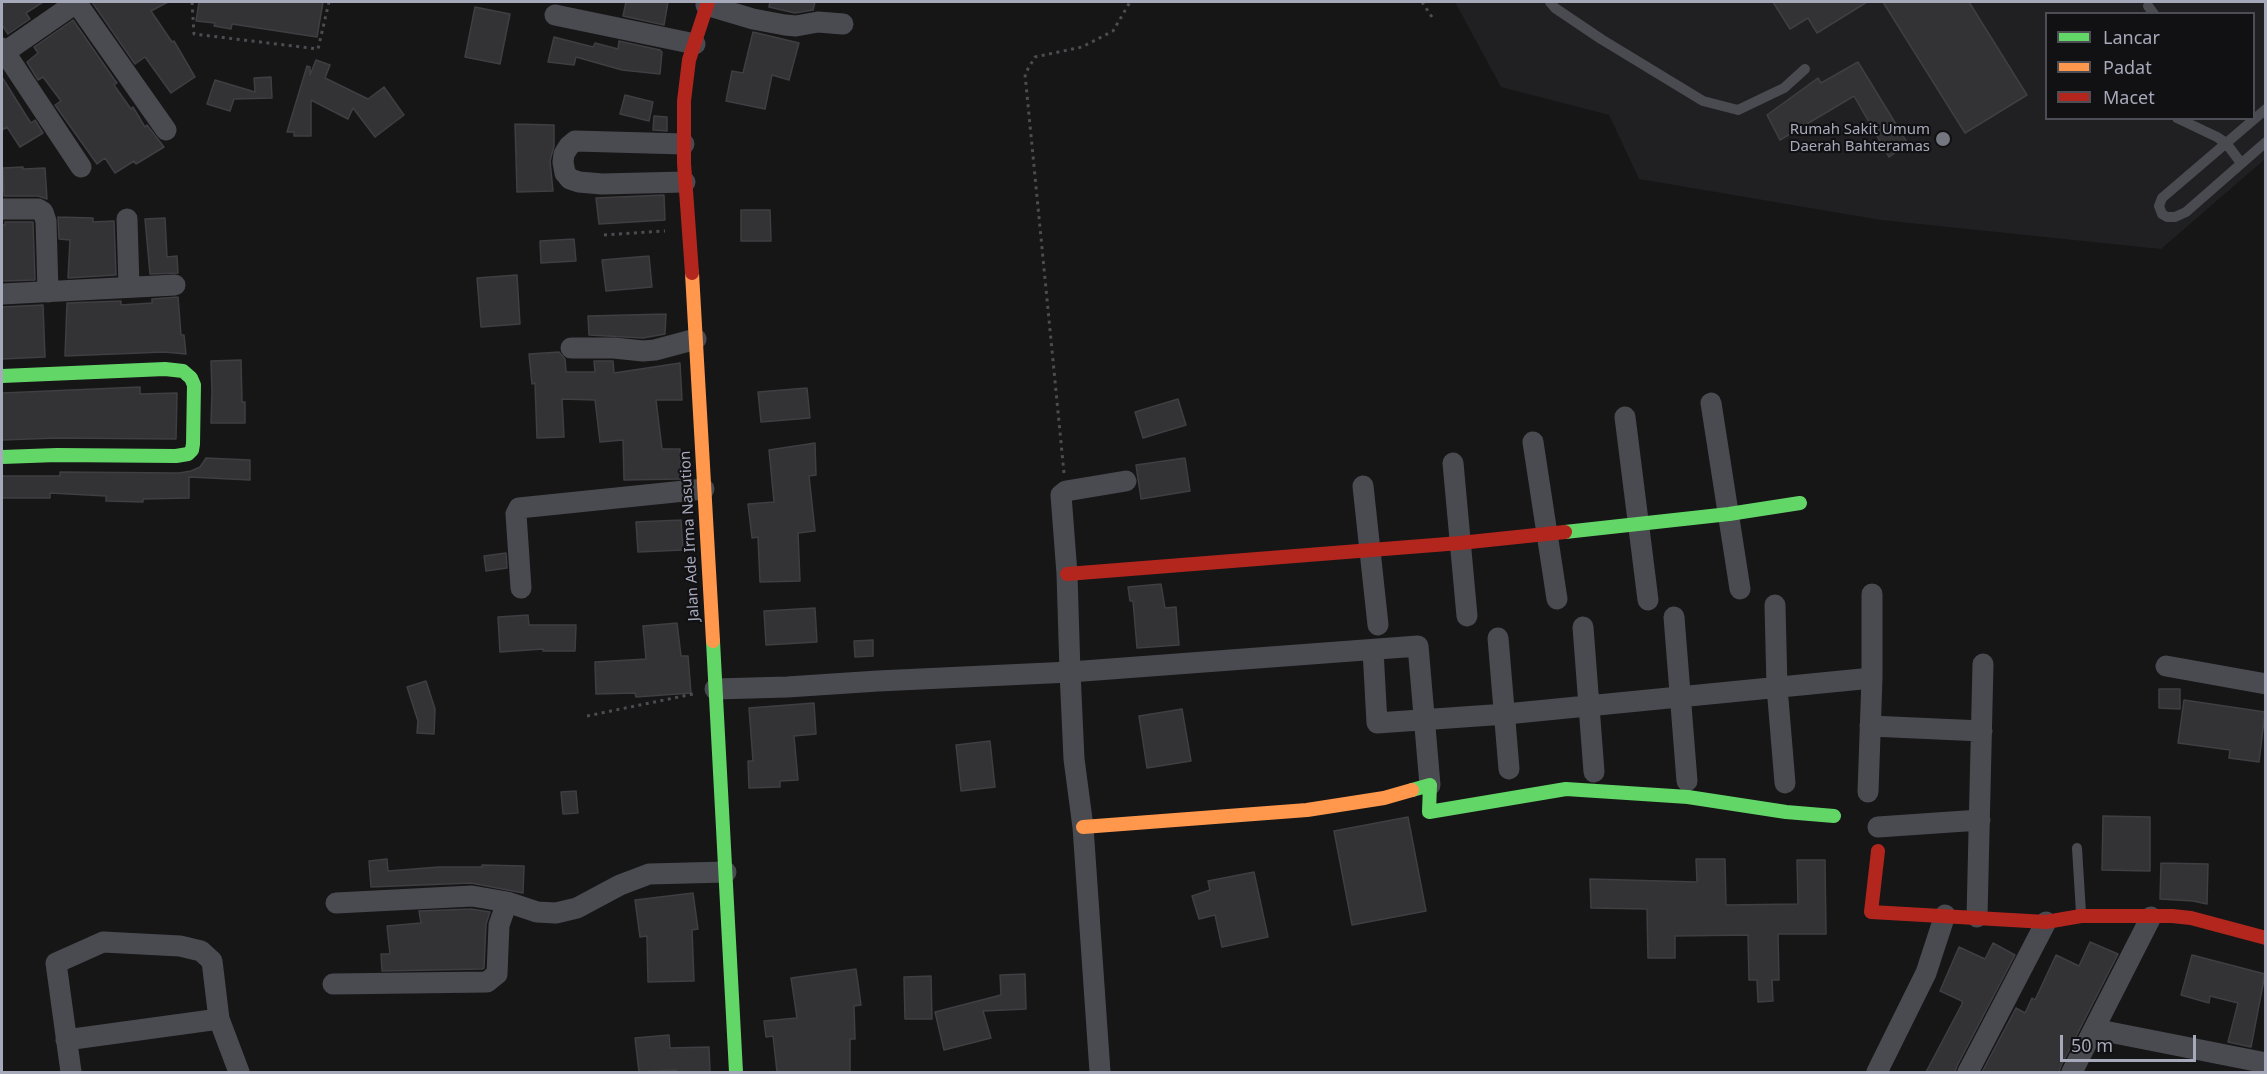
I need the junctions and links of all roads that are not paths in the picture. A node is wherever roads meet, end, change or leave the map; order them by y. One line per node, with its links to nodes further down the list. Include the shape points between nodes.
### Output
1 (77, 2): 7 (street); 12 (street)
2 (1550, 2): 8 (lane, via 1601,39 1703,101 1738,110 1784,88)
3 (707, 3): 5 (street, via 770,23); 6 (street, Jalan Ade Irma Nasution)
4 (555, 15): 6 (street)
5 (843, 24)
6 (694, 44): 16 (street, Jalan Ade Irma Nasution, via 684,101)
7 (2, 52): 18 (street)
8 (1805, 69)
9 (2182, 120): 13 (lane)
10 (2206, 120): 13 (lane)
11 (2252, 120): 15 (lane)
12 (166, 130)
13 (2205, 130): 15 (lane)
14 (2265, 142): 17 (lane)
15 (2226, 143): 17 (lane); 17 (lane, via 2162,198 2162,214 2175,217 2186,212)
16 (684, 144): 19 (street, Jalan Ade Irma Nasution); 19 (street, via 574,141 563,162 565,173 579,182)
17 (2241, 163)
18 (81, 166)
19 (684, 182): 26 (street, Jalan Ade Irma Nasution)
20 (2, 209): 24 (street, via 38,208 43,212)
21 (127, 219): 23 (street)
22 (175, 285): 23 (street)
23 (129, 286): 24 (street)
24 (48, 292): 25 (street)
25 (2, 294)
26 (696, 339): 27 (street, via 643,351); 36 (street, Jalan Ade Irma Nasution)
27 (571, 348)
28 (2, 376): 32 (street, via 183,371 194,385 194,444 184,455)
29 (1711, 403): 38 (street)
30 (1624, 417): 39 (street)
31 (1533, 442): 40 (street)
32 (2, 457)
33 (1453, 463): 41 (street)
34 (1126, 482): 43 (street, via 1061,495)
35 (1363, 486): 42 (street)
36 (704, 489): 44 (street, via 519,508 516,513); 62 (street, Jalan Ade Irma Nasution)
37 (1800, 503): 38 (street)
38 (1729, 514): 39 (street); 45 (street)
39 (1637, 525): 40 (street); 48 (street)
40 (1548, 533): 41 (street); 47 (street)
41 (1460, 543): 42 (street); 50 (street)
42 (1369, 549): 43 (street); 52 (street)
43 (1067, 574): 58 (street)
44 (521, 588)
45 (1740, 589)
46 (1872, 594): 59 (street)
47 (1557, 599)
48 (1648, 600)
49 (1775, 605): 61 (street)
50 (1467, 616)
51 (1674, 617): 63 (street)
52 (1378, 625)
53 (1582, 627): 64 (street)
54 (1498, 638): 65 (street)
55 (1373, 650): 58 (street); 66 (street, via 1377,723); 66 (street, via 1418,646)
56 (1983, 664): 68 (street)
57 (2166, 666): 60 (street)
58 (1070, 672): 62 (street); 77 (street, via 1074,759)
59 (1872, 678): 61 (street); 67 (street)
60 (2265, 684)
61 (1777, 687): 63 (street); 72 (street)
62 (715, 689): 81 (street, Jalan Ade Irma Nasution)
63 (1680, 697): 64 (street); 71 (street)
64 (1589, 706): 65 (street); 70 (street)
65 (1506, 714): 66 (street); 69 (street)
66 (1424, 721): 73 (street)
67 (1870, 726): 68 (street); 74 (street)
68 (1982, 731): 76 (street)
69 (1509, 769)
70 (1594, 772)
71 (1688, 781)
72 (1785, 783)
73 (1430, 785): 75 (street, via 1429,812 1566,789 1688,797); 77 (street, via 1384,798 1308,810)
74 (1868, 792)
75 (1834, 816)
76 (1980, 820): 78 (street); 86 (street)
77 (1083, 827): 98 (street)
78 (1878, 827)
79 (2078, 848): 85 (lane)
80 (1878, 851): 84 (street, via 1872,912)
81 (726, 872): 82 (street, via 649,874 577,908 556,913 537,912); 97 (street, Jalan Ade Irma Nasution)
82 (507, 902): 83 (street, via 472,896); 90 (street, via 500,925 497,974 488,982)
83 (336, 903)
84 (1945, 915): 86 (street); 99 (street, via 1926,973)
85 (2081, 916): 87 (street); 88 (street)
86 (1977, 917): 88 (street)
87 (2151, 918): 89 (street, via 2191,918); 92 (street)
88 (2046, 922): 100 (street)
89 (2265, 938)
90 (333, 984)
91 (219, 1019): 93 (street); 93 (street, via 212,961 201,951 180,946 103,942 56,963); 96 (street)
92 (2094, 1029): 94 (street); 101 (street)
93 (66, 1040): 95 (street)
94 (2265, 1062)
95 (71, 1072)
96 (239, 1072)
97 (736, 1072)
98 (1100, 1072)
99 (1877, 1072)
100 (1968, 1072)
101 (2072, 1072)

